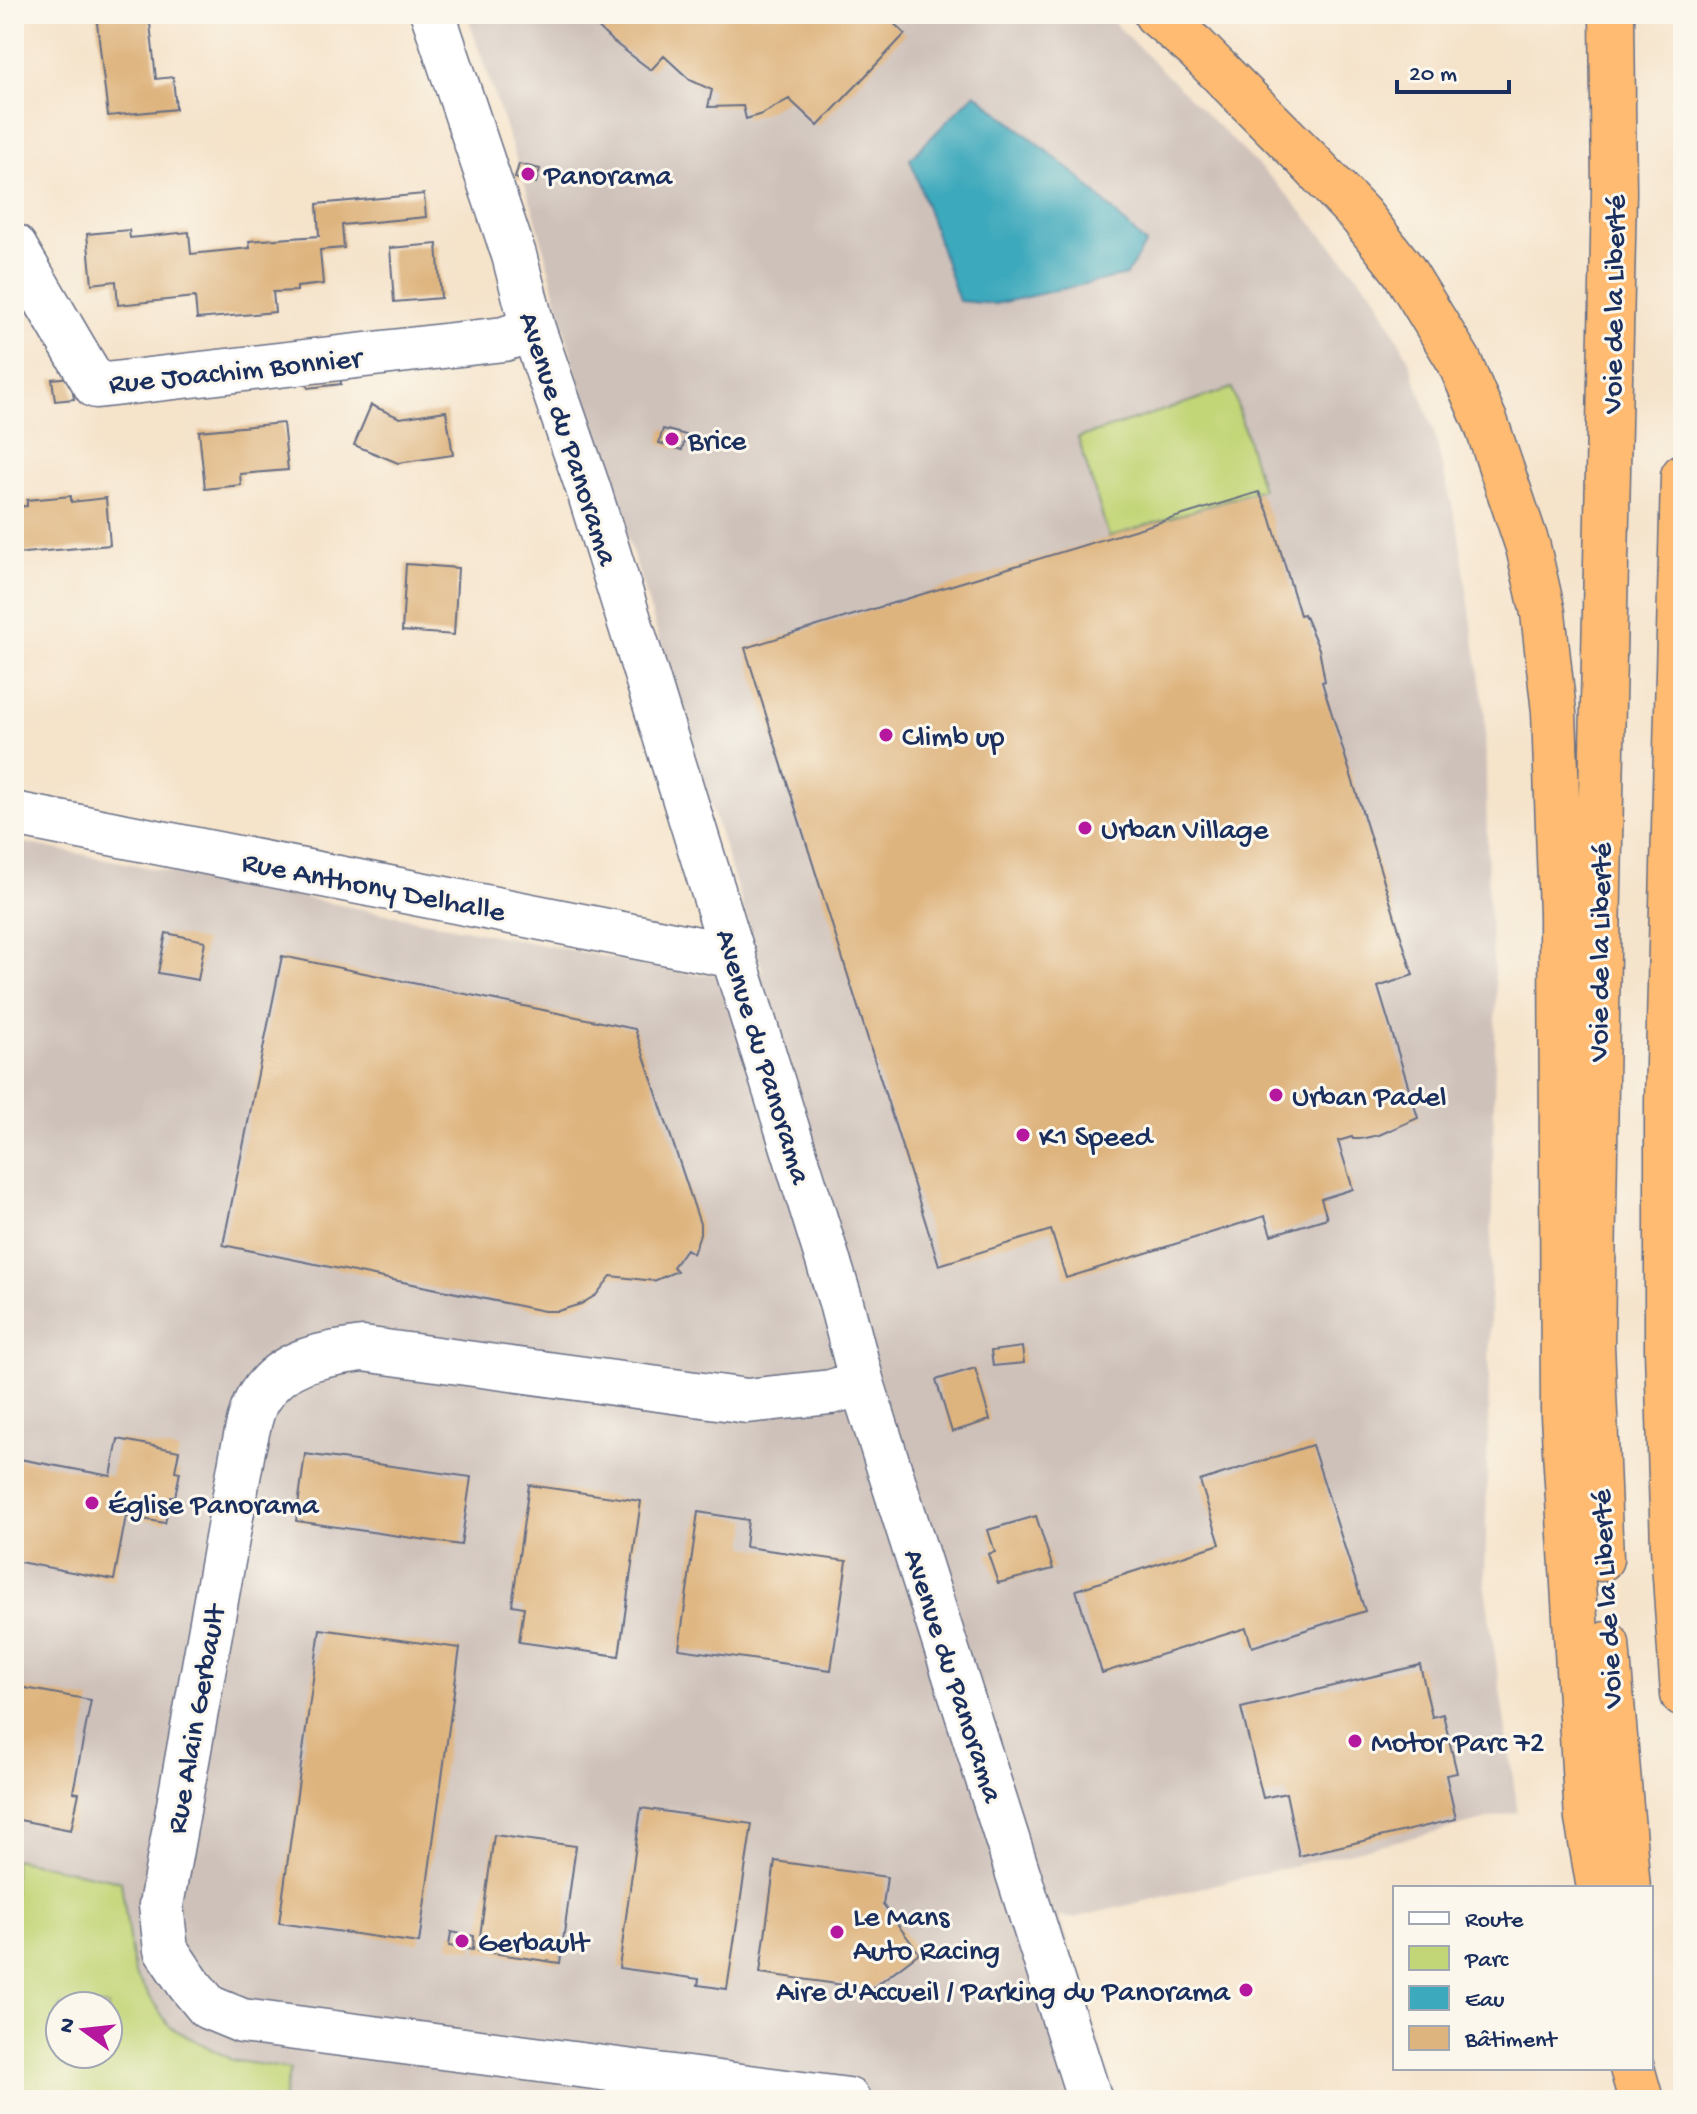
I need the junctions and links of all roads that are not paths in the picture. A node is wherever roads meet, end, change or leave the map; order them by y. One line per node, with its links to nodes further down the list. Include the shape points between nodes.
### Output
1 (433, 14): 5 (street, Avenue du Panorama, via 514,255)
2 (1156, 14): 11 (highway, via 1306,158 1404,271 1459,361 1528,547 1543,613 1554,727 1561,929 1563,1416 1587,1819)
3 (1612, 14): 12 (highway, Voie de la Liberté, via 1614,208 1592,1344 1601,1565)
4 (14, 246): 5 (street, Rue Joachim Bonnier, via 96,386 504,339)
5 (533, 329): 8 (street, Avenue du Panorama)
6 (1683, 476): 10 (highway, via 1667,1350)
7 (14, 814): 8 (street, Rue Anthony Delhalle)
8 (734, 956): 9 (street, Avenue du Panorama)
9 (862, 1383): 15 (street, Avenue du Panorama); 16 (street, Rue Alain Gerbault, via 831,1392 747,1401 363,1349 319,1356 279,1372 257,1398 243,1450 161,1905 166,1950 189,1984 208,2007 242,2021)
10 (1683, 1695)
11 (1599, 1886)
12 (1628, 1886)
13 (1633, 2070): 17 (highway)
14 (1650, 2070): 18 (highway)
15 (1084, 2098)
16 (848, 2100)
17 (1641, 2100)
18 (1655, 2100)

